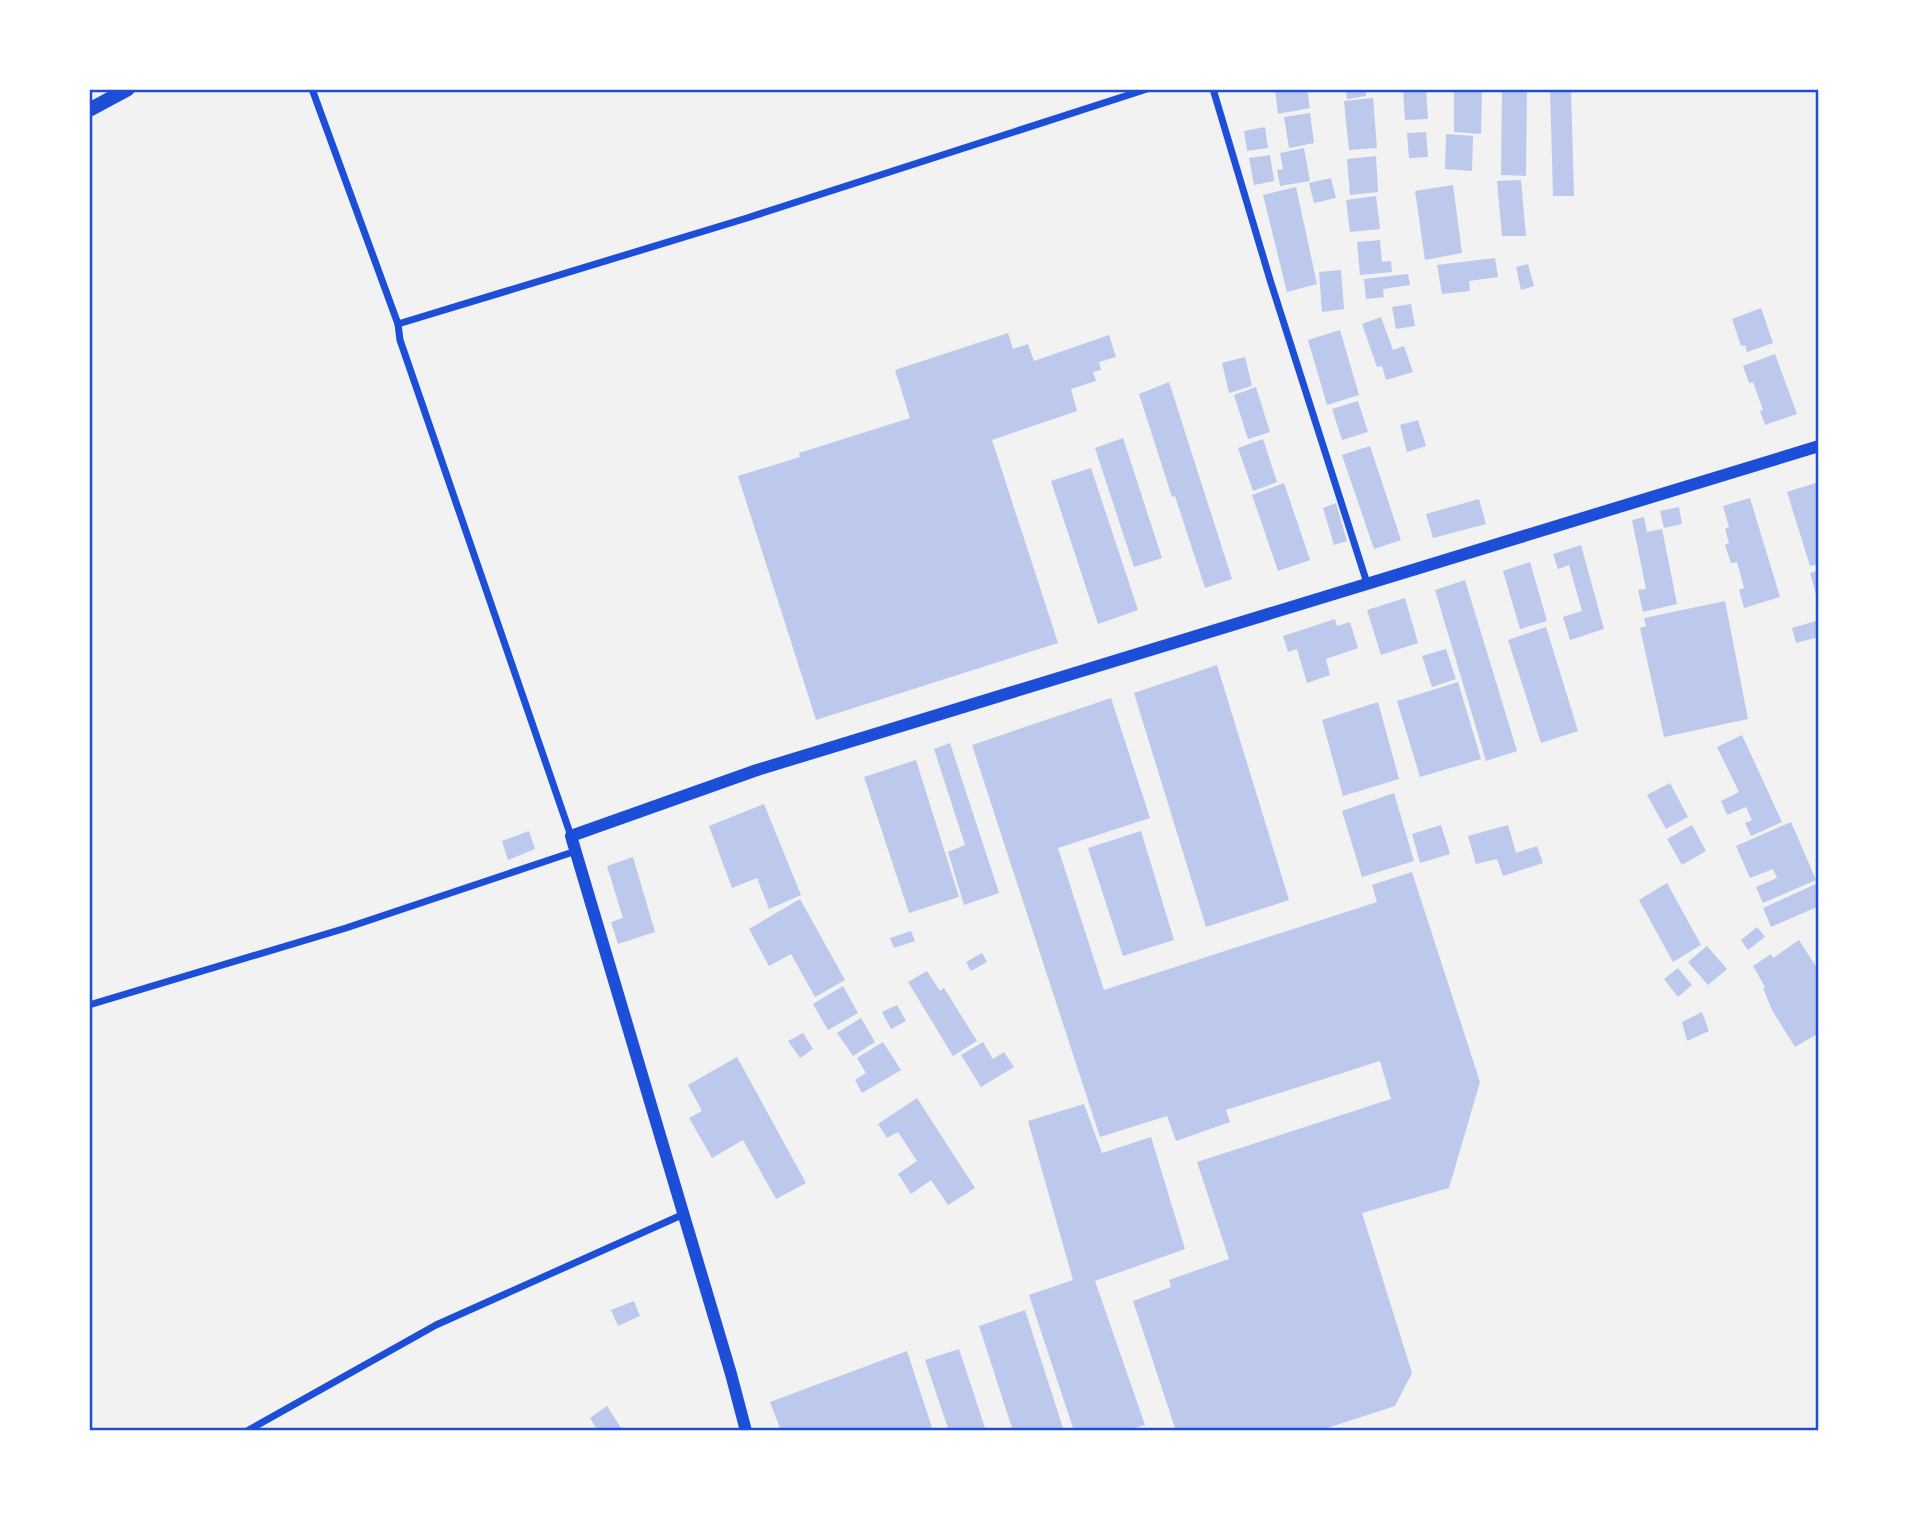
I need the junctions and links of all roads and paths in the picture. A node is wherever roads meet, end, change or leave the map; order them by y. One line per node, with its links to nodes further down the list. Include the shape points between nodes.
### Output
1 (128, 89): 5 (main road)
2 (312, 89): 6 (street)
3 (1147, 89): 6 (street)
4 (1213, 89): 8 (street)
5 (89, 110)
6 (398, 324): 9 (street)
7 (1819, 446): 8 (street)
8 (1367, 583): 9 (street, via 757,770)
9 (571, 836): 10 (street)
10 (576, 851): 11 (street, via 346,928); 12 (street)
11 (89, 1005)
12 (684, 1214): 13 (street, via 436,1325); 14 (street)
13 (247, 1431)
14 (746, 1431)

